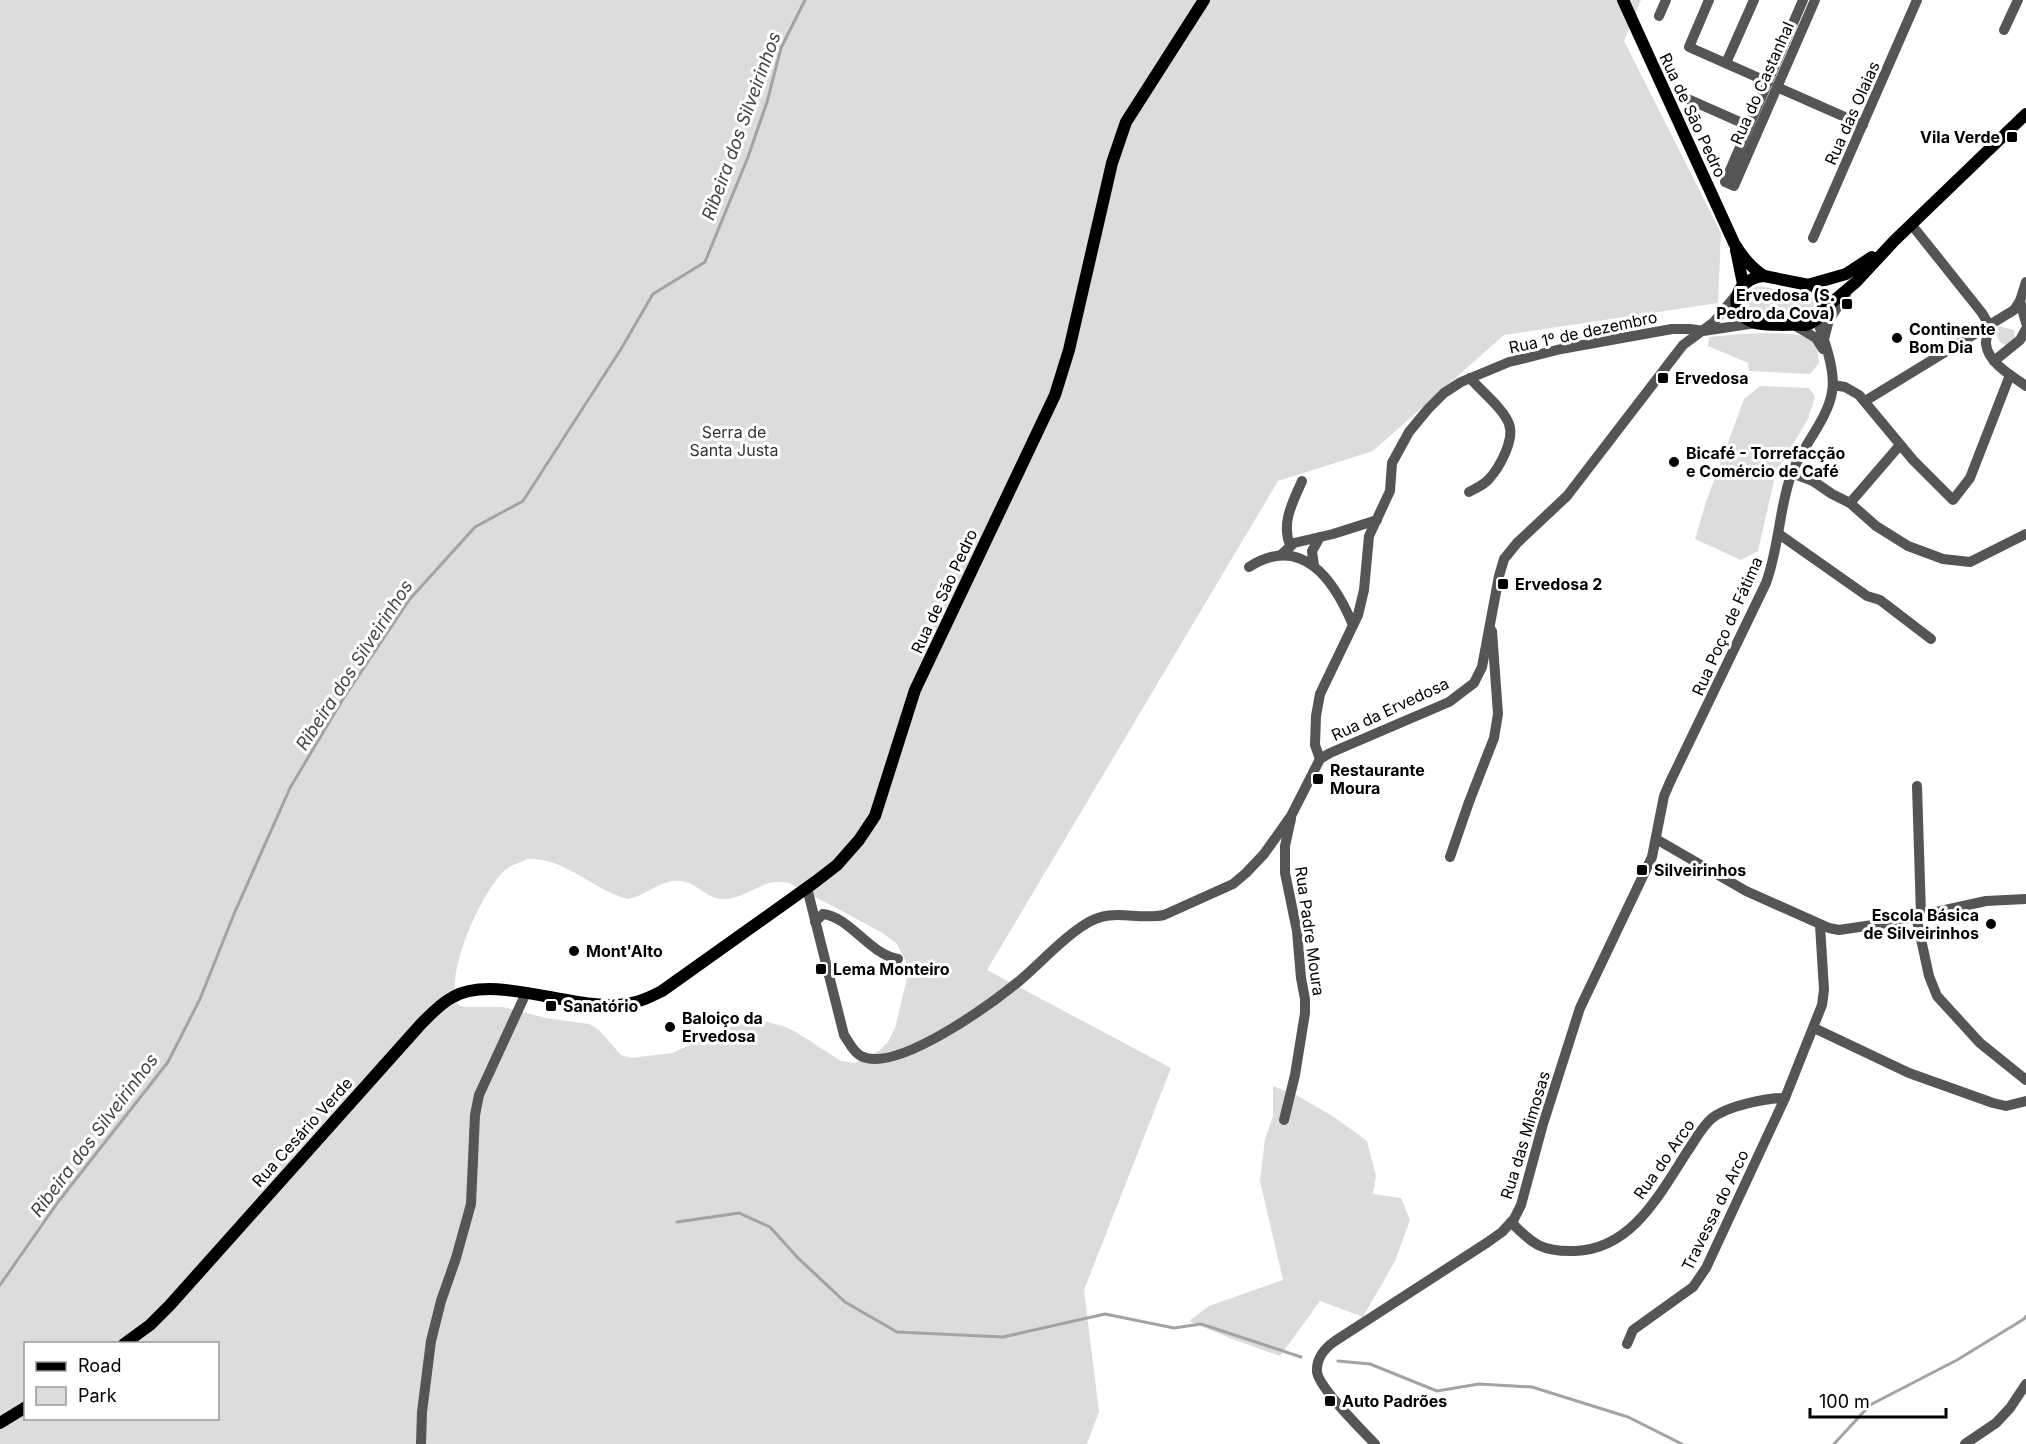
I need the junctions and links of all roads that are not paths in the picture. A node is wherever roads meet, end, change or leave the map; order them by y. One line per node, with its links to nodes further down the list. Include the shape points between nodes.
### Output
1 (1203, 0): 63 (main road, Rua de São Pedro, via 1126,122 1112,163 1055,395 915,690 875,816 837,865)
2 (1623, 0): 20 (main road, Rua de São Pedro)
3 (1666, 0): 9 (street)
4 (1709, 0): 11 (street, via 1689,47)
5 (1754, 0): 11 (street)
6 (1811, 0): 12 (street, Rua do Castanhal)
7 (1917, 0): 15 (street, Rua das Olaias)
8 (2018, 0): 10 (street)
9 (1659, 16)
10 (2004, 30)
11 (1726, 63): 12 (street)
12 (1773, 85): 15 (street); 16 (street, Rua do Castanhal); 16 (street, Rua do Castanhal, via 1734,186 1725,182)
13 (1681, 96): 16 (street)
14 (2026, 114): 17 (main road)
15 (1863, 125): 18 (street, Rua das Olaias)
16 (1749, 126)
17 (1911, 224): 19 (main road); 31 (street)
18 (1814, 238)
19 (1894, 241): 22 (main road); 24 (main road, via 1846,274)
20 (1734, 243): 21 (main road, Rua de São Pedro, via 1747,262); 25 (main road, Rua de São Pedro)
21 (1764, 276): 24 (main road); 25 (main road, via 1755,277)
22 (1856, 282): 27 (main road); 34 (street, via 1829,320)
23 (2026, 282): 26 (street)
24 (1811, 284): 27 (main road, via 1824,298)
25 (1740, 289): 28 (main road, Rua de São Pedro, via 1737,303 1741,313); 33 (street, Rua da Ervedosa)
26 (2020, 301): 29 (street); 31 (street, via 2014,310)
27 (1820, 315): 30 (main road, via 1806,325); 34 (street, Rua Poço de Fátima)
28 (1756, 323): 30 (main road); 33 (street, Rua da Ervedosa)
29 (2026, 323)
30 (1791, 324): 35 (street, via 1816,338)
31 (1989, 325): 36 (street, via 1986,342); 41 (street)
32 (2026, 329): 36 (street, via 2020,340)
33 (1703, 331): 38 (street, Rua 1º de dezembro, via 1672,329 1561,349 1509,362); 55 (street, Rua da Ervedosa, via 1683,345 1567,496 1504,559)
34 (1824, 339): 35 (street, Rua Poço de Fátima)
35 (1827, 354): 39 (street, Rua Poço de Fátima)
36 (1994, 362): 37 (street)
37 (2010, 375): 40 (street); 42 (street, via 1970,478 1953,500)
38 (1470, 378): 45 (street, via 1504,416 1510,429 1509,441 1495,471 1488,481); 47 (street, Rua 1º de dezembro, via 1444,393 1409,432 1392,463 1390,491)
39 (1833, 385): 41 (street, via 1845,387); 43 (street, Rua Poço de Fátima, via 1829,403)
40 (2026, 386)
41 (1865, 401): 42 (street)
42 (1900, 445): 46 (street)
43 (1792, 473): 46 (street); 48 (street, Rua Poço de Fátima)
44 (1302, 481): 51 (street, via 1286,523)
45 (1469, 492)
46 (1851, 503): 49 (street, via 1876,526 1908,546 1943,559 1970,562)
47 (1377, 520): 50 (street); 56 (street, Rua 1º de dezembro, via 1369,536 1364,590)
48 (1779, 534): 57 (street, via 1867,596 1880,600); 61 (street, Rua Poço de Fátima, via 1766,583 1664,796)
49 (2026, 534)
50 (1320, 537): 51 (street); 53 (street, via 1312,551)
51 (1290, 545): 52 (street)
52 (1282, 554): 53 (street); 54 (street)
53 (1314, 566): 56 (street, via 1331,582)
54 (1249, 567)
55 (1491, 622): 58 (street, Rua da Ervedosa, via 1482,667 1474,683 1449,702); 62 (street, via 1497,703 1494,738)
56 (1353, 625): 58 (street, Rua 1º de dezembro, via 1320,694 1316,745)
57 (1931, 639)
58 (1320, 759): 60 (street, Rua da Ervedosa)
59 (1917, 786): 65 (street)
60 (1291, 816): 66 (street, Rua da Ervedosa, via 1264,854 1233,884 1164,915 1100,916 1083,925 1018,982 974,1014 914,1049 892,1057 862,1056 844,1035); 74 (street, Rua Padre Moura, via 1285,873 1297,931 1305,1013)
61 (1656, 839): 67 (street, via 1746,891); 75 (street, Rua das Mimosas, via 1652,857 1580,1008 1521,1205)
62 (1450, 857)
63 (802, 892): 66 (street, Rua da Ervedosa); 69 (main road, Rua de São Pedro, via 644,1000 606,1005)
64 (2026, 899): 65 (street, via 1986,901)
65 (1918, 916): 67 (street, via 1839,930); 71 (street, via 1929,976 1937,996 1980,1042)
66 (815, 921): 68 (street, via 826,914 886,957)
67 (1820, 925): 70 (street, via 1824,990)
68 (898, 960)
69 (526, 993): 76 (main road, Rua Cesário Verde, via 494,988 472,990 454,996 438,1008 170,1305); 81 (street, via 479,1095 471,1204 431,1341)
70 (1814, 1028): 72 (street); 73 (street, via 1909,1073 1993,1103 2006,1106)
71 (2026, 1080)
72 (1785, 1098): 75 (street, Rua do Arco, via 1770,1098 1724,1111 1711,1119 1656,1199 1634,1226 1612,1243 1554,1251 1536,1246); 77 (street, Travessa do Arco, via 1706,1268 1693,1287 1633,1330)
73 (2026, 1101)
74 (1284, 1120)
75 (1511, 1222): 82 (street, Rua das Mimosas, via 1488,1242 1335,1341 1320,1356 1319,1378)
76 (127, 1342)
77 (1627, 1344)
78 (2026, 1384): 83 (street, via 1996,1423)
79 (24, 1408): 80 (main road)
80 (0, 1423)
81 (421, 1444)
82 (1375, 1444)
83 (1965, 1444)

